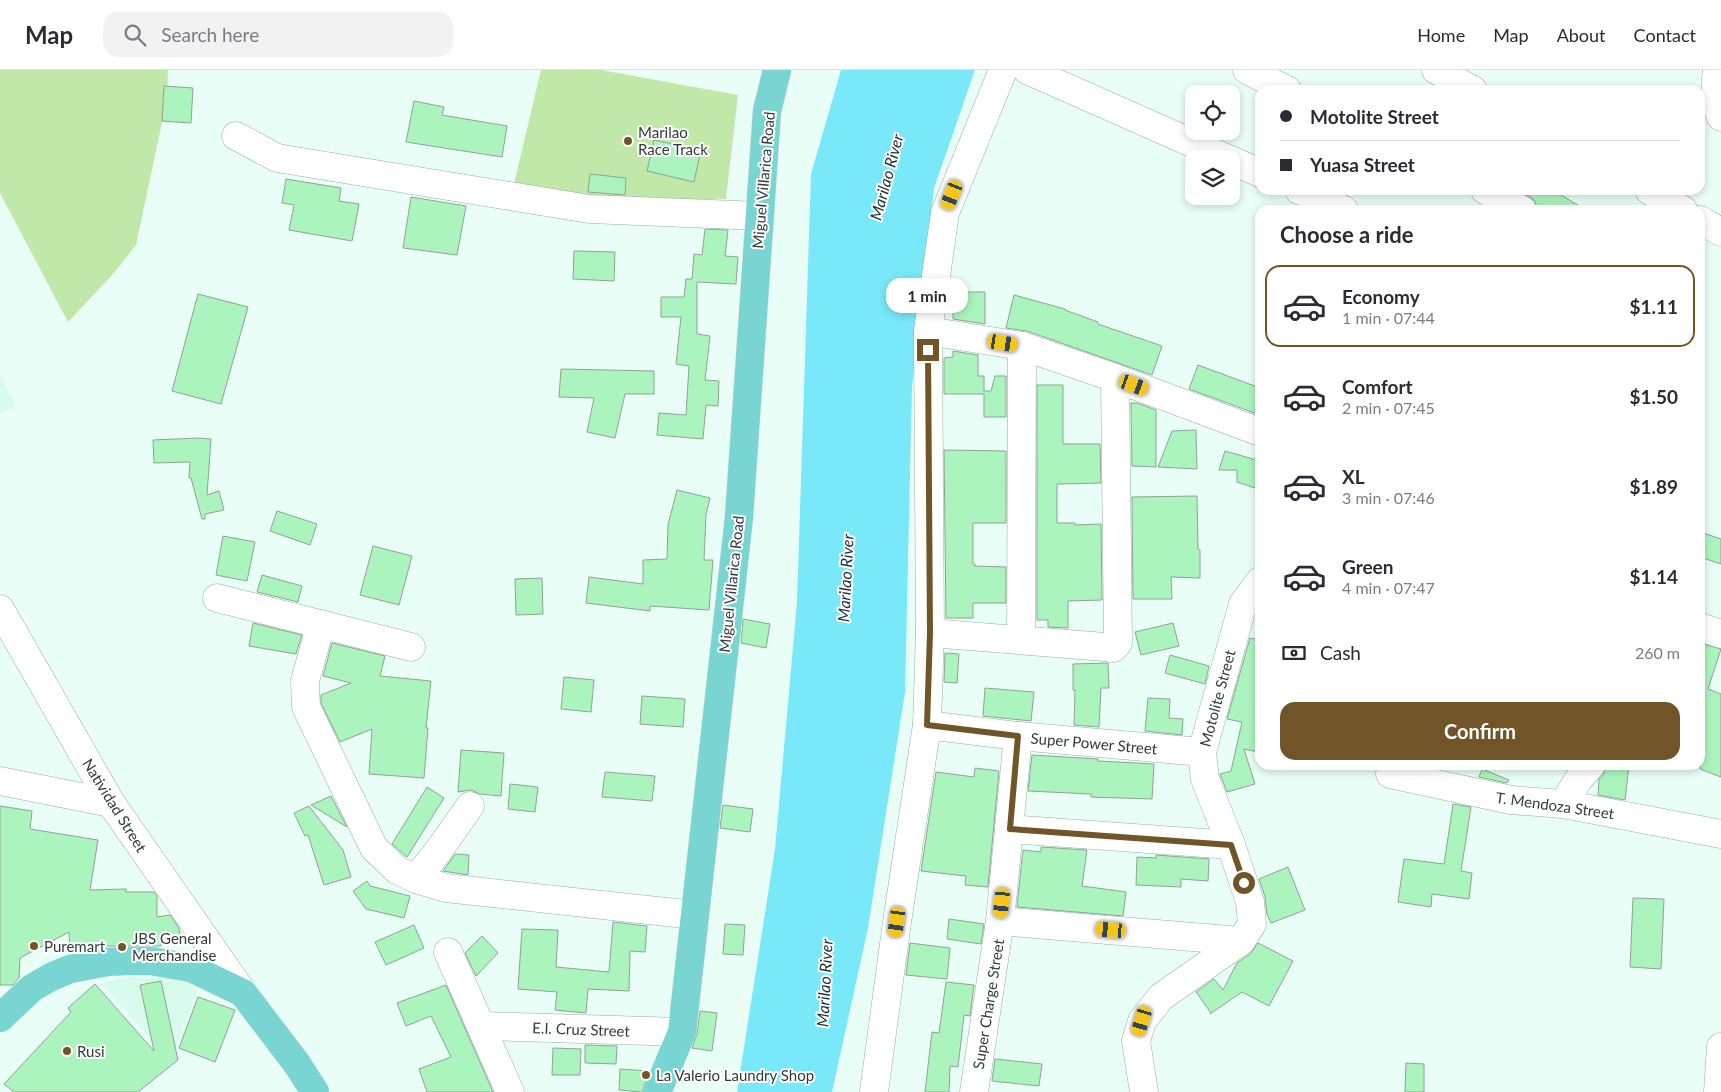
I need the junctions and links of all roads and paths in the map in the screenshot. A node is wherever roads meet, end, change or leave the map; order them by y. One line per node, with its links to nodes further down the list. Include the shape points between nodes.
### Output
1 (777, 70): 20 (main road, Miguel Villarica Road, via 767,111)
2 (1003, 70): 23 (street, via 945,213)
3 (1027, 70): 11 (street)
4 (1247, 70): 7 (street)
5 (1436, 70): 8 (street)
6 (1717, 70): 9 (street, via 1714,94)
7 (1277, 85)
8 (1464, 85)
9 (1721, 117)
10 (236, 136): 20 (street, via 277,158 589,209)
11 (1207, 150)
12 (1240, 164): 13 (street)
13 (1255, 171)
14 (1310, 195): 17 (street)
15 (1484, 195): 18 (street)
16 (1657, 195): 19 (street)
17 (1333, 205)
18 (1509, 205)
19 (1674, 205)
20 (759, 216): 49 (main road, Miguel Villarica Road, via 739,517)
21 (1705, 223): 22 (street)
22 (1721, 232)
23 (928, 331): 24 (street); 32 (street)
24 (1022, 346): 25 (street); 34 (street)
25 (1116, 378): 26 (street); 34 (street, via 1118,643 1113,648)
26 (1255, 430)
27 (1255, 588): 38 (street, Motolite Street, via 1243,604)
28 (217, 598): 30 (street)
29 (0, 610): 42 (street, Natividad Street)
30 (321, 624): 35 (street); 48 (street, via 305,681 306,707 374,848 397,870)
31 (1705, 629): 33 (street)
32 (930, 633): 34 (street); 36 (street)
33 (1721, 634)
34 (1021, 640)
35 (411, 647)
36 (927, 725): 37 (street, Super Power Street); 61 (street)
37 (1018, 736): 38 (street, Super Power Street); 45 (street, Super Charge Street)
38 (1202, 752): 47 (street, Motolite Street, via 1205,779)
39 (1587, 770): 43 (street)
40 (1390, 774): 43 (street, T. Mendoza Street, via 1511,800)
41 (0, 781): 42 (street)
42 (111, 804): 53 (street, Natividad Street)
43 (1563, 804): 46 (street, T. Mendoza Street)
44 (470, 806): 48 (street)
45 (1010, 829): 47 (street); 50 (street, Super Charge Street)
46 (1721, 834)
47 (1231, 845): 51 (street, Motolite Street, via 1250,902 1252,924)
48 (416, 879): 49 (street, via 446,888)
49 (694, 915): 56 (main road, Miguel Villarica Road)
50 (1000, 921): 51 (street); 62 (street, Super Charge Street)
51 (1240, 941): 63 (street, Motolite Street, via 1161,997 1142,1021 1136,1041)
52 (448, 952): 55 (street)
53 (243, 993): 54 (main road, via 191,968 151,962 107,962 70,969 51,978 32,988); 58 (main road)
54 (0, 1018)
55 (481, 1026): 56 (street, E.I. Cruz Street); 59 (street)
56 (682, 1032): 60 (main road, Miguel Villarica Road)
57 (1721, 1047): 64 (street)
58 (315, 1092)
59 (510, 1092)
60 (657, 1092)
61 (874, 1092)
62 (974, 1092)
63 (1144, 1092)
64 (1718, 1092)

